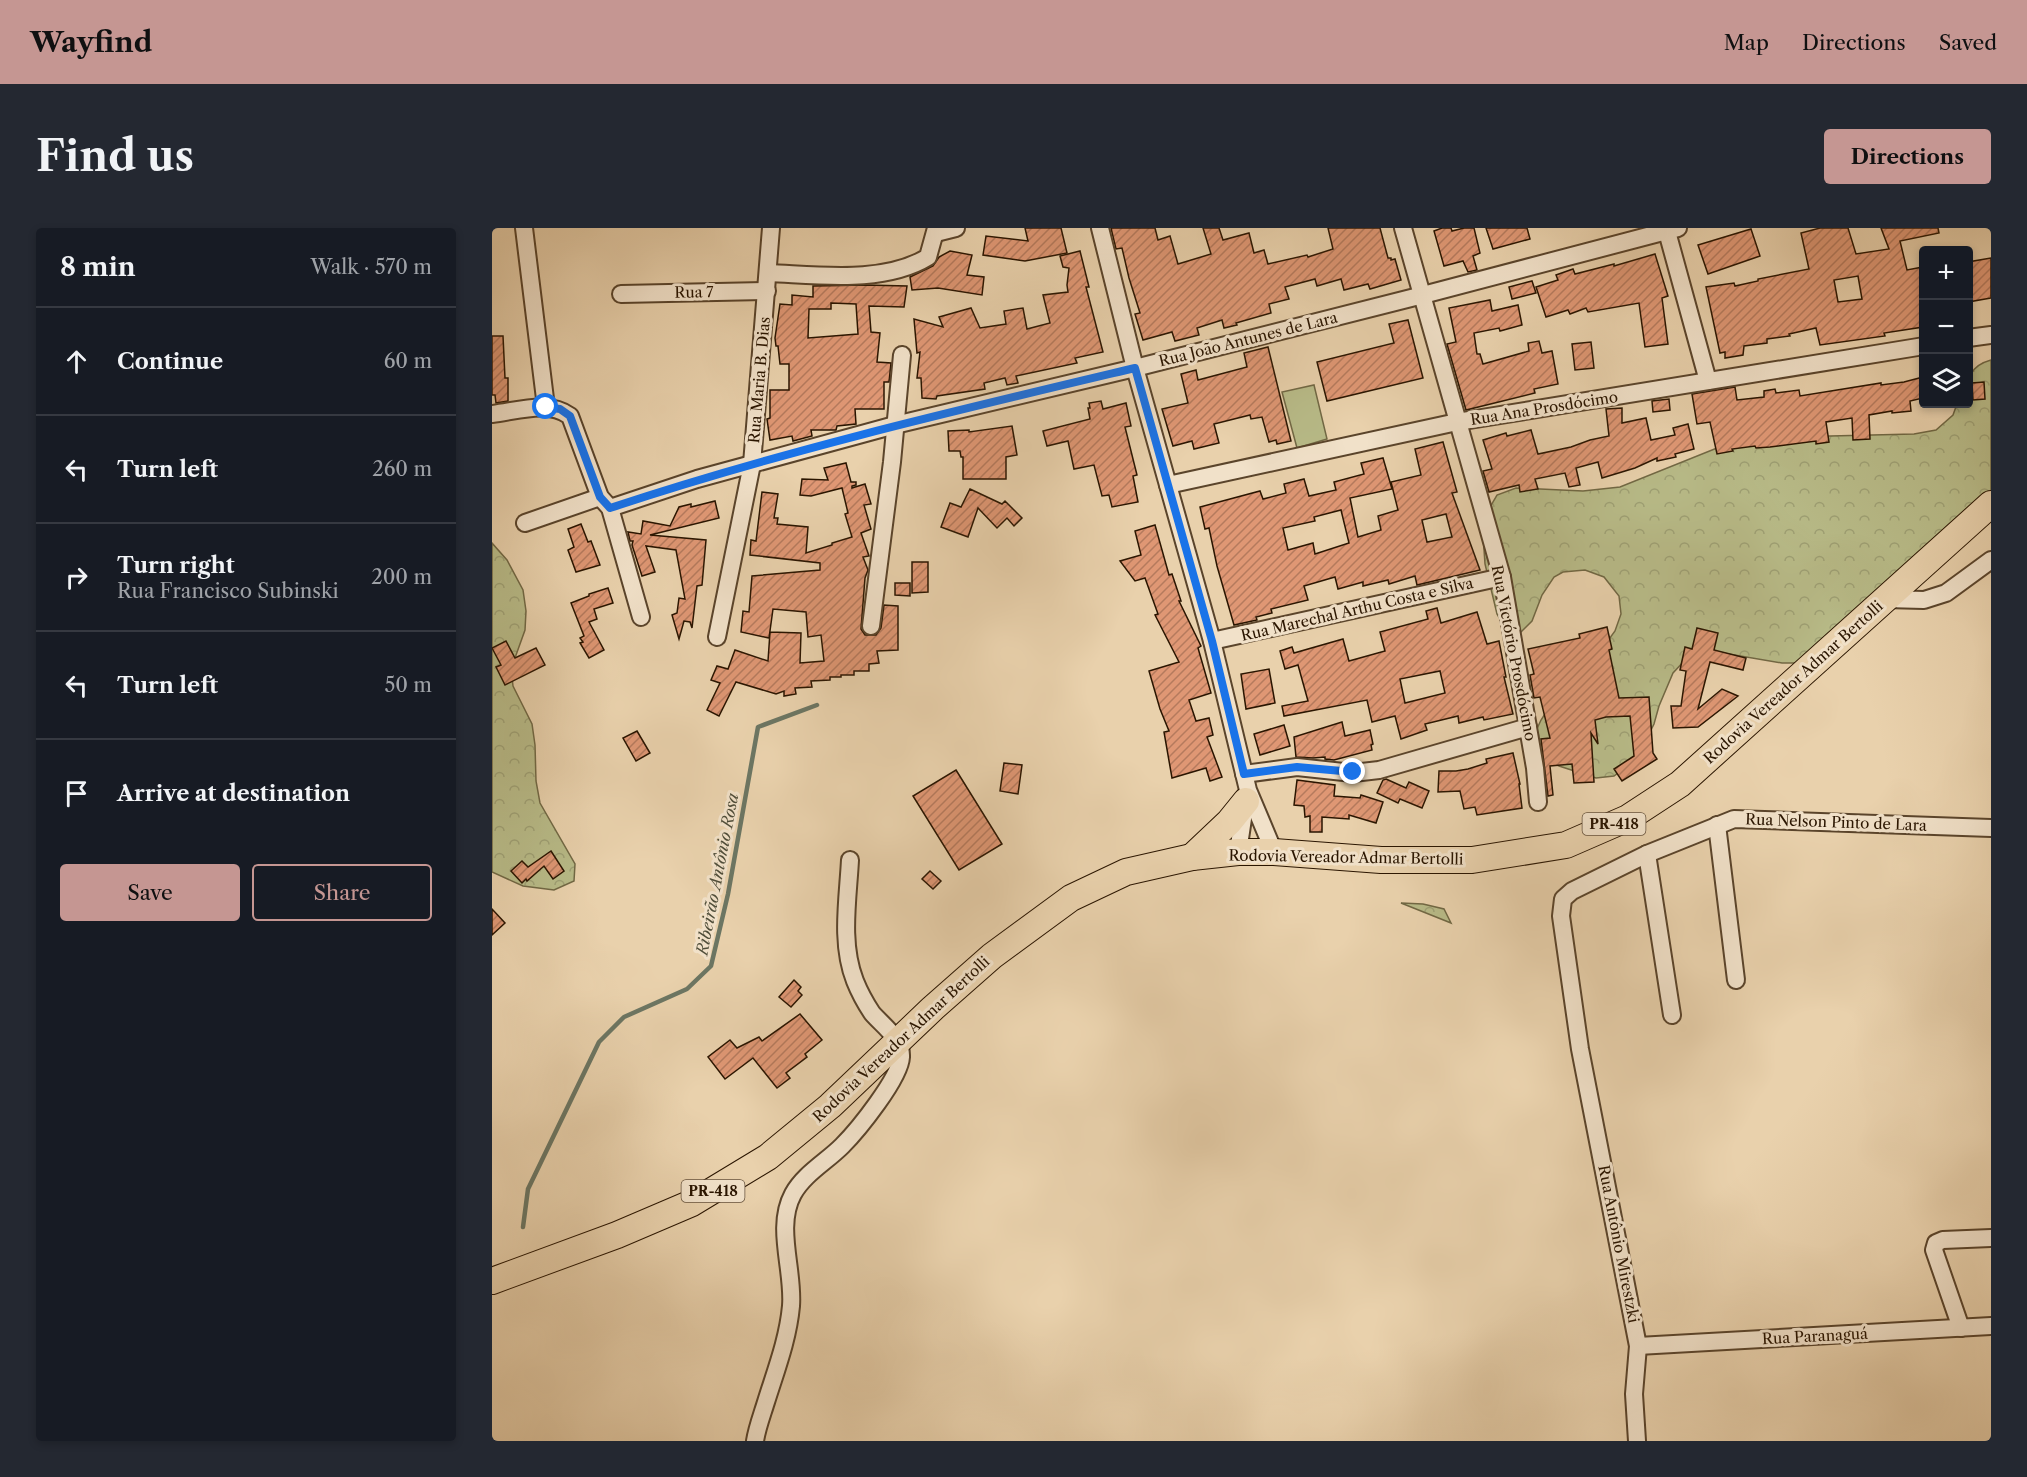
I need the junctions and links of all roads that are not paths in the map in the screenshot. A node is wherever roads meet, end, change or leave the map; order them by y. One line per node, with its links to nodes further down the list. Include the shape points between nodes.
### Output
1 (524, 228): 18 (street)
2 (771, 228): 8 (street, Rua Maria B. Dias)
3 (956, 228): 7 (street)
4 (1100, 228): 16 (street)
5 (1403, 228): 11 (street, Rua Victório Prosdócimo)
6 (1670, 229): 11 (street, Rua João Antunes de Lara); 17 (street)
7 (936, 231): 8 (street, via 928,257 914,266 885,274)
8 (769, 273): 9 (street, Rua Maria B. Dias)
9 (767, 291): 10 (street, Rua 7); 22 (street, Rua Maria B. Dias)
10 (621, 294)
11 (1423, 295): 16 (street, Rua João Antunes de Lara); 20 (street, Rua Victório Prosdócimo)
12 (1991, 335): 13 (street)
13 (1973, 337)
14 (1919, 347): 17 (street, Rua Ana Prosdócimo)
15 (902, 355): 21 (street)
16 (1135, 368): 21 (street, Rua João Antunes de Lara); 23 (street)
17 (1708, 381): 20 (street, Rua Ana Prosdócimo)
18 (546, 407): 19 (street); 24 (street, via 560,409 570,416)
19 (492, 414)
20 (1457, 423): 23 (street, Rua Ana Prosdócimo); 28 (street, Rua Victório Prosdócimo)
21 (896, 425): 22 (street, Rua João Antunes de Lara); 31 (street)
22 (752, 464): 24 (street, Rua João Antunes de Lara); 32 (street, Rua Maria B. Dias)
23 (1168, 486): 33 (street)
24 (605, 502): 26 (street, Rua João Antunes de Lara); 30 (street)
25 (1991, 504): 29 (highway, Rodovia Vereador Admar Bertolli / PR-418)
26 (525, 523)
27 (1991, 560): 29 (street, via 1946,593 1924,600)
28 (1502, 576): 33 (street, Rua Marechal Arthu Costa e Silva); 34 (street, Rua Victório Prosdócimo)
29 (1885, 599): 40 (highway, Rodovia Vereador Admar Bertolli / PR-418, via 1680,783 1628,818 1566,845 1472,860 1381,860)
30 (641, 617)
31 (871, 626)
32 (717, 637)
33 (1212, 641): 35 (street)
34 (1528, 728): 35 (street, via 1379,770 1297,767); 36 (street, Rua Victório Prosdócimo)
35 (1246, 788): 39 (street); 40 (street); 42 (highway, via 1229,822)
36 (1538, 802)
37 (1717, 825): 38 (street, Rua Nelson Pinto de Lara, via 1734,819); 41 (street, Rua Nelson Pinto de Lara); 44 (street)
38 (1991, 828)
39 (1238, 852): 40 (highway, Rodovia Vereador Admar Bertolli / PR-418); 42 (highway, Rodovia Vereador Admar Bertolli / PR-418)
40 (1274, 852)
41 (1647, 854): 45 (street); 47 (street, Rua Nelson Pinto de Lara, via 1563,899 1561,916)
42 (1192, 857): 46 (highway, Rodovia Vereador Admar Bertolli / PR-418, via 1125,872 1071,898 992,956)
43 (850, 860): 46 (street, via 846,941 855,980 871,1011)
44 (1736, 980)
45 (1672, 1015)
46 (899, 1041): 49 (highway, Rodovia Vereador Admar Bertolli / PR-418, via 800,1132 728,1182 645,1224); 53 (street, via 902,1055 893,1080 857,1129 794,1193 787,1212 792,1302 789,1330)
47 (1580, 1049): 52 (street, Rua Antônio Mirestzki)
48 (1991, 1238): 51 (street, via 1936,1243 1934,1250)
49 (492, 1281)
50 (1991, 1326): 51 (street, Rua Paranaguá)
51 (1961, 1328): 52 (street, Rua Paranaguá)
52 (1638, 1346): 54 (street, Rua Antônio Mirestzki, via 1634,1394)
53 (755, 1441)
54 (1637, 1441)

